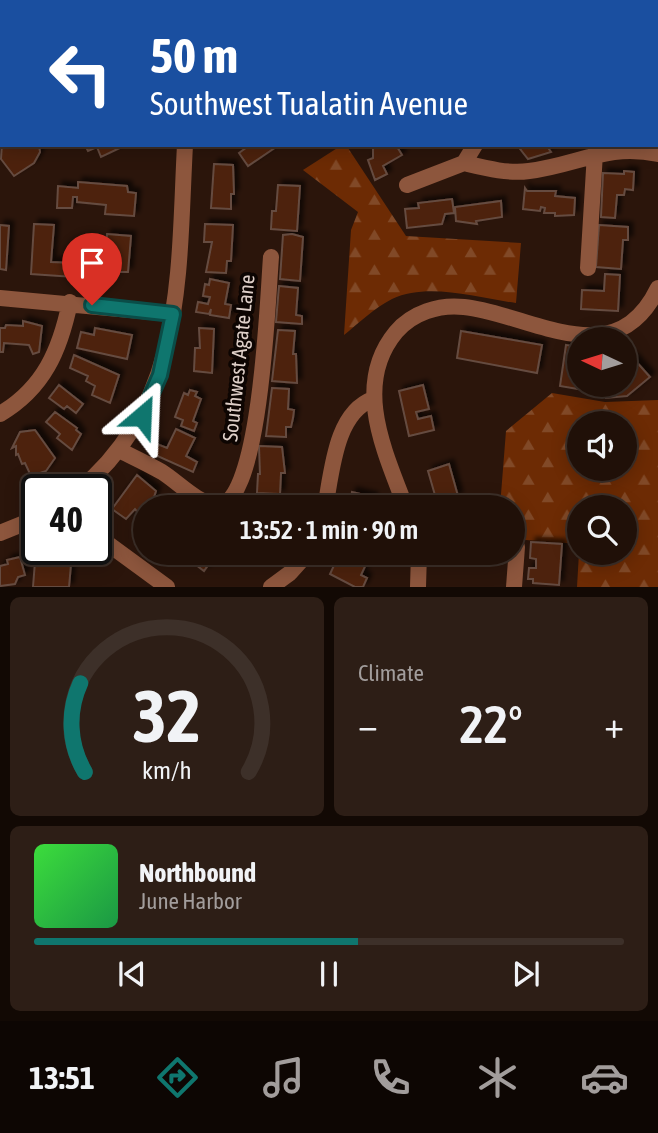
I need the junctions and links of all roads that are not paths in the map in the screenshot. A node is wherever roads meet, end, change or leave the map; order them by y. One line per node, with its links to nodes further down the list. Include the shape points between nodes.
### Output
1 (474, 147): 5 (street)
2 (188, 148): 12 (street)
3 (595, 153): 4 (street, via 634,149); 5 (street, via 527,172); 8 (street)
4 (658, 154)
5 (464, 163): 6 (street)
6 (407, 185)
7 (271, 257): 15 (street, Southwest Agate Lane, via 257,417 250,453 230,500 219,505 207,503)
8 (588, 268)
9 (658, 288): 13 (street, via 636,321 596,334 555,332 464,307 437,308 414,317 388,342 380,358)
10 (0, 298): 11 (street)
11 (69, 302): 12 (street); 14 (street, via 60,345 47,370 29,392)
12 (173, 314): 15 (street, via 152,398)
13 (373, 399): 17 (street, via 359,404 340,436); 18 (street, via 380,438)
14 (0, 414)
15 (119, 450): 16 (street)
16 (95, 474)
17 (328, 495)
18 (401, 495)
19 (21, 524): 20 (street)
20 (0, 533)
21 (112, 547): 25 (street)
22 (297, 565): 26 (street)
23 (419, 565): 27 (street)
24 (516, 565): 28 (street)
25 (167, 587)
26 (271, 587)
27 (418, 587)
28 (514, 587)

